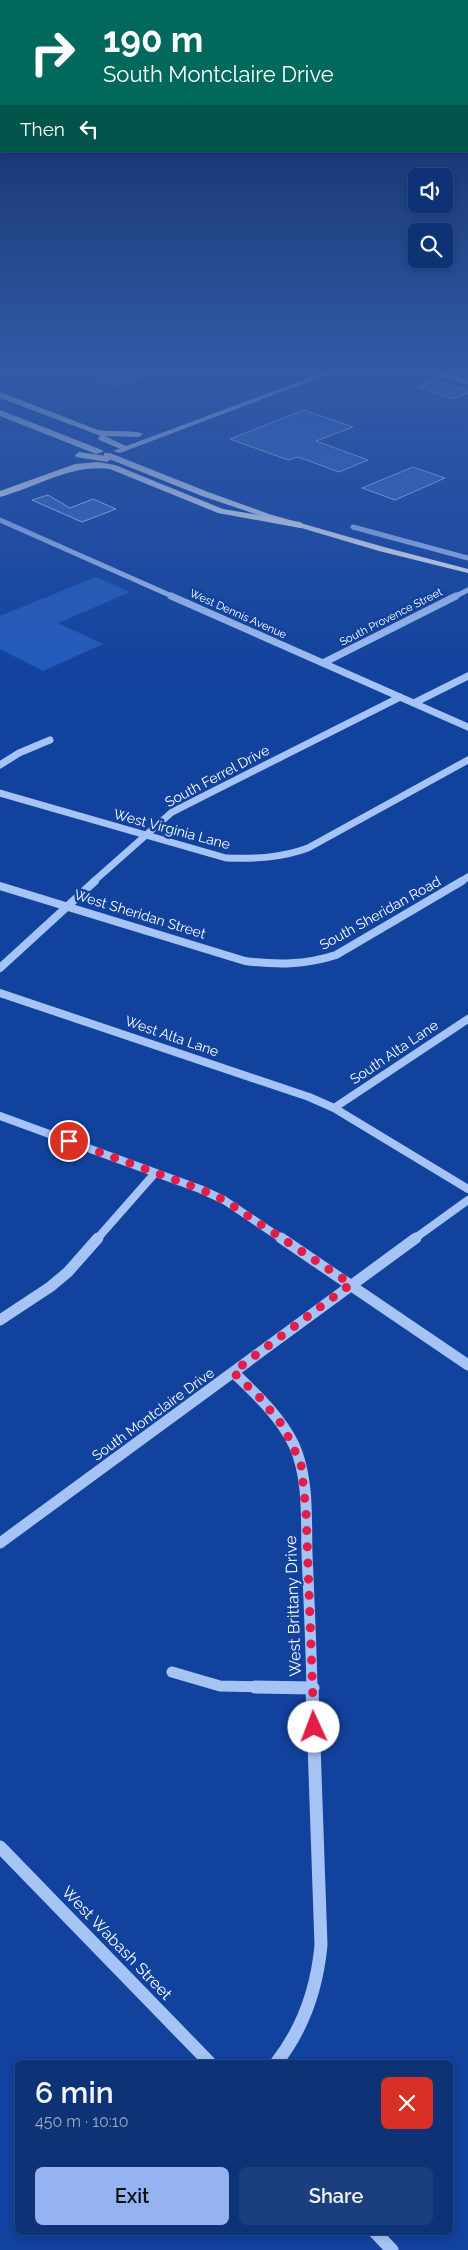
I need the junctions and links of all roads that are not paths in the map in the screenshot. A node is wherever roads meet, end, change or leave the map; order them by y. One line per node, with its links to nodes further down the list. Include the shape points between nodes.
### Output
1 (27, 474): 6 (highway)
2 (56, 474): 7 (highway)
3 (129, 474): 11 (highway, via 221,511)
4 (151, 474): 8 (highway, via 205,498)
5 (181, 474): 9 (main road)
6 (0, 484)
7 (0, 494)
8 (258, 512): 9 (highway); 11 (main road)
9 (284, 517): 11 (main road)
10 (0, 520): 16 (street, West Dennis Avenue)
11 (300, 525): 14 (main road)
12 (353, 527): 13 (street)
13 (468, 558)
14 (468, 571)
15 (468, 590): 16 (street, South Provence Street)
16 (323, 663): 18 (street, West Dennis Avenue)
17 (468, 676): 19 (street)
18 (400, 697): 19 (street, West Dennis Avenue); 25 (street, South Ferrel Drive, via 172,812)
19 (414, 703): 20 (street, West Dennis Avenue)
20 (468, 728)
21 (50, 740): 23 (street)
22 (468, 760): 25 (street, West Virginia Lane, via 308,848 278,857 262,860 226,858)
23 (0, 765)
24 (0, 792): 25 (street, West Virginia Lane)
25 (144, 835): 28 (street, South Ferrel Drive)
26 (468, 877): 29 (street, South Sheridan Road, via 336,955 301,965)
27 (0, 886): 28 (street, West Sheridan Street)
28 (68, 906): 29 (street, West Sheridan Street, via 245,962); 30 (street, South Ferrel Drive)
29 (272, 966)
30 (0, 968)
31 (0, 993): 33 (street, West Alta Lane)
32 (468, 1019): 33 (street, South Alta Lane)
33 (334, 1108): 36 (street)
34 (0, 1116): 35 (street)
35 (155, 1172): 38 (street, via 224,1200); 39 (street, via 68,1272 50,1288)
36 (468, 1189)
37 (468, 1200): 38 (street, South Montclaire Drive)
38 (351, 1284): 40 (street); 41 (street, South Montclaire Drive)
39 (0, 1320)
40 (468, 1365)
41 (233, 1372): 42 (street, South Montclaire Drive); 44 (street, West Brittany Drive, via 283,1426 301,1464 306,1511)
42 (0, 1543)
43 (172, 1672): 44 (street, via 220,1686)
44 (312, 1688): 47 (street, West Brittany Drive, via 320,1968 300,2029)
45 (0, 1847): 46 (street, West Wabash Street)
46 (208, 2060)
47 (279, 2060)
48 (378, 2235): 49 (street)
49 (392, 2250)

